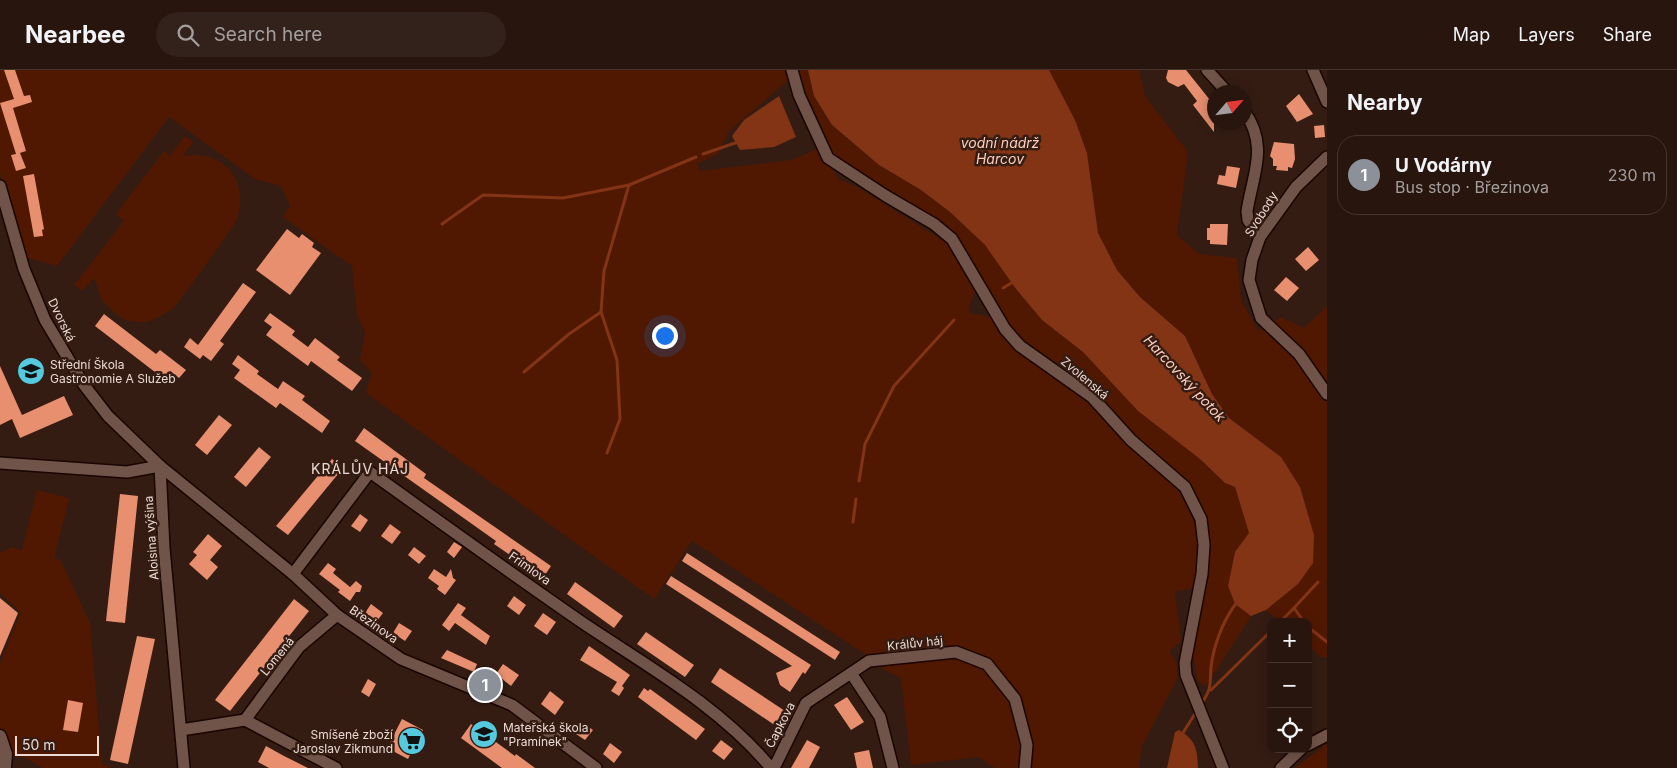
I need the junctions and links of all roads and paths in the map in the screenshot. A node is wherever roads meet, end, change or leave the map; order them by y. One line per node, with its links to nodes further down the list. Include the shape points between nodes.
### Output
1 (792, 70): 29 (street, Zvolenská, via 828,158 934,224 952,239 1005,329 1020,346 1092,397 1131,440 1185,487 1201,520 1204,545 1202,574 1185,663 1186,675)
2 (1207, 70): 4 (street)
3 (1312, 70): 5 (street)
4 (1221, 85)
5 (1327, 102)
6 (1252, 126): 9 (street, via 1259,145 1247,211 1248,220)
7 (1327, 157): 9 (street, Svobody, via 1296,187)
8 (0, 186): 12 (street, Dvorská, via 24,269 60,348 108,416)
9 (1260, 237): 10 (street, Svobody, via 1249,280 1261,318 1299,354)
10 (1327, 394)
11 (0, 463): 12 (street, via 126,472)
12 (160, 466): 13 (street, Březinova); 17 (street, Aloisina výšina)
13 (293, 574): 14 (street, Březinova); 26 (street, Frimlova, via 370,472 696,699)
14 (337, 615): 16 (street, Lomená, via 299,647); 25 (street, Březinova, via 401,660 512,705)
15 (851, 673): 26 (street, Čapkova, via 806,703); 27 (street, via 880,717); 28 (street, Králův háj, via 869,661 956,652 987,664 1016,699 1027,745)
16 (245, 720): 17 (street); 24 (street)
17 (180, 730): 23 (street, Aloisina výšina)
18 (1327, 735): 20 (street)
19 (0, 736): 22 (street, via 6,754)
20 (1312, 743)
21 (1297, 753): 30 (street)
22 (5, 768)
23 (184, 768)
24 (336, 768)
25 (596, 768)
26 (772, 768)
27 (894, 768)
28 (1025, 768)
29 (1223, 768)
30 (1281, 768)

